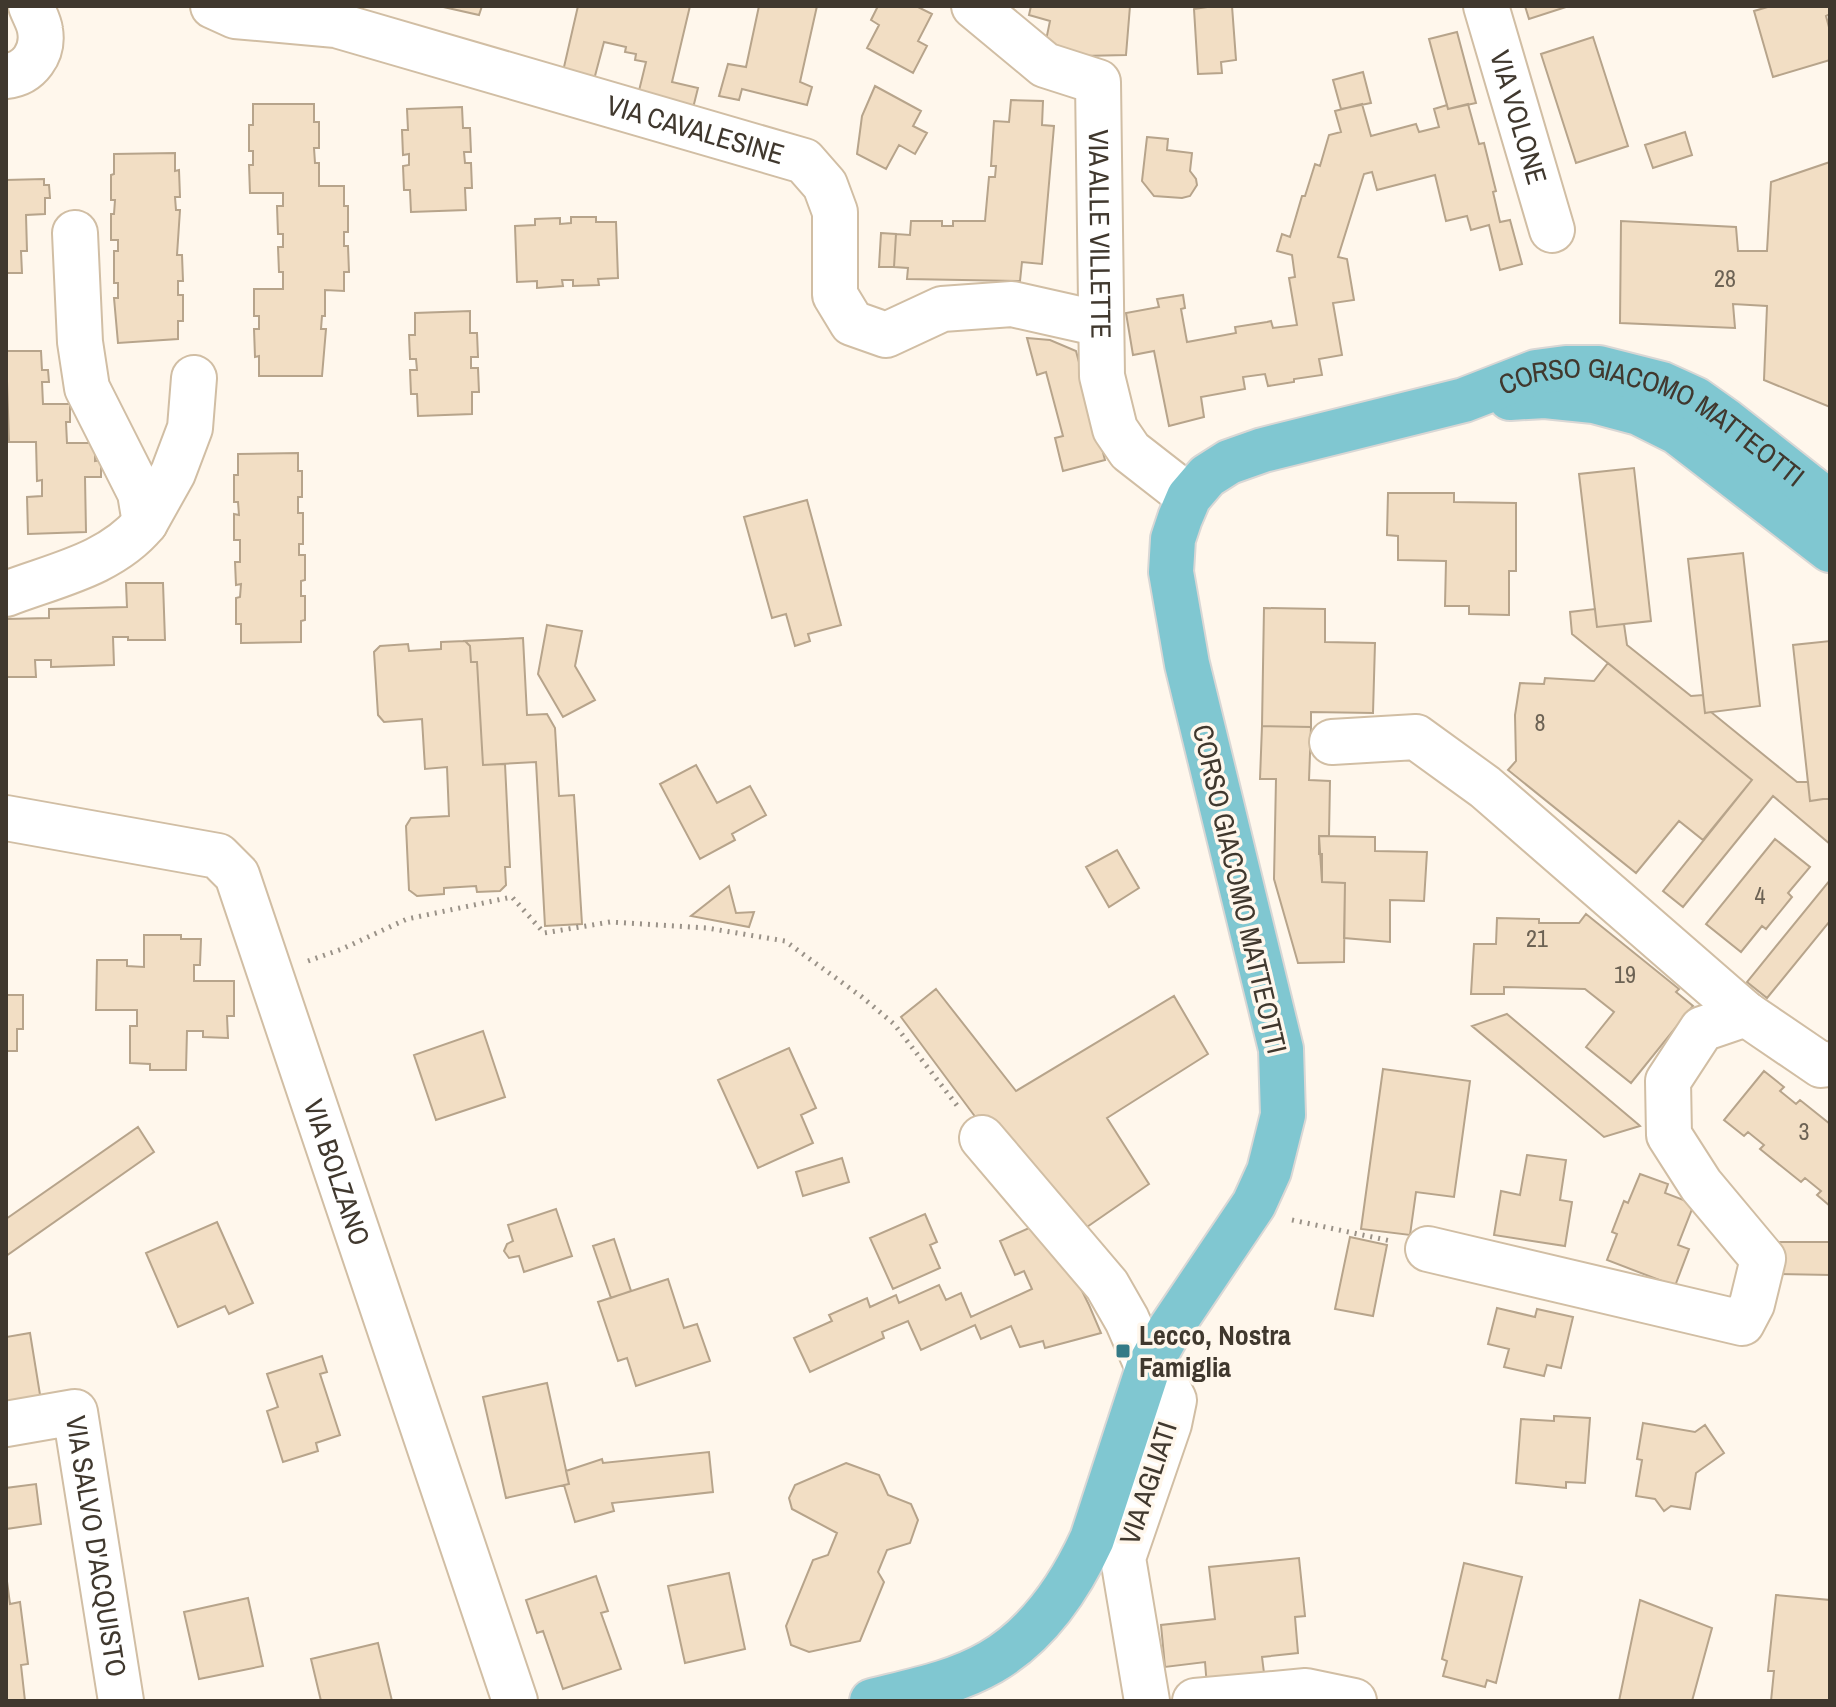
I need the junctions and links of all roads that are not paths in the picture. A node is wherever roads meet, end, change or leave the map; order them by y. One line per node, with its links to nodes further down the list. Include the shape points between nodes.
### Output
1 (31, 6): 5 (street, via 40,31 39,52 29,66)
2 (213, 6): 8 (street, VIA CAVALESINE, via 235,16 336,25 804,161 825,185 835,212 835,295 852,323 886,335 942,309 1012,304)
3 (974, 6): 8 (street, VIA ALLE VILLETTE, via 1045,65 1098,82)
4 (1486, 6): 6 (street, VIA VOLONE)
5 (6, 76)
6 (1552, 230)
7 (75, 233): 13 (street, via 87,388 140,493)
8 (1101, 324): 11 (street, VIA ALLE VILLETTE, via 1102,376 1115,429 1130,451)
9 (194, 378): 13 (street, via 190,428)
10 (1464, 400): 11 (main road, CORSO GIACOMO MATTEOTTI, via 1263,450 1229,462); 12 (main road, CORSO GIACOMO MATTEOTTI, via 1536,372 1599,368 1629,374 1695,399); 14 (main road, CORSO GIACOMO MATTEOTTI, via 1545,396 1639,413 1677,432)
11 (1189, 497): 22 (main road, CORSO GIACOMO MATTEOTTI, via 1173,539 1171,572 1187,664 1281,1049 1283,1115 1269,1171 1254,1204)
12 (1830, 503)
13 (145, 523): 15 (street, via 130,541 100,560)
14 (1830, 550)
15 (6, 594)
16 (1332, 742): 18 (street, via 1416,737 1485,787)
17 (6, 818): 25 (street, VIA BOLZANO, via 218,856 237,875)
18 (1746, 1014): 19 (street, via 1821,1065); 21 (street, via 1702,1029 1668,1081 1669,1135 1701,1185 1763,1259 1742,1323)
19 (1830, 1064)
20 (982, 1138): 22 (street, VIA AGLIATI, via 1107,1285)
21 (1428, 1249)
22 (1148, 1368): 26 (main road, CORSO GIACOMO MATTEOTTI, via 1092,1539 1052,1607 992,1662 931,1687); 27 (street, VIA AGLIATI, via 1174,1400 1123,1558)
23 (6, 1424): 24 (street, VIA SALVO D'ACQUISTO, via 75,1412)
24 (121, 1701)
25 (515, 1701)
26 (872, 1701)
27 (1147, 1701)
28 (1195, 1701): 29 (street, via 1306,1691)
29 (1354, 1701)

